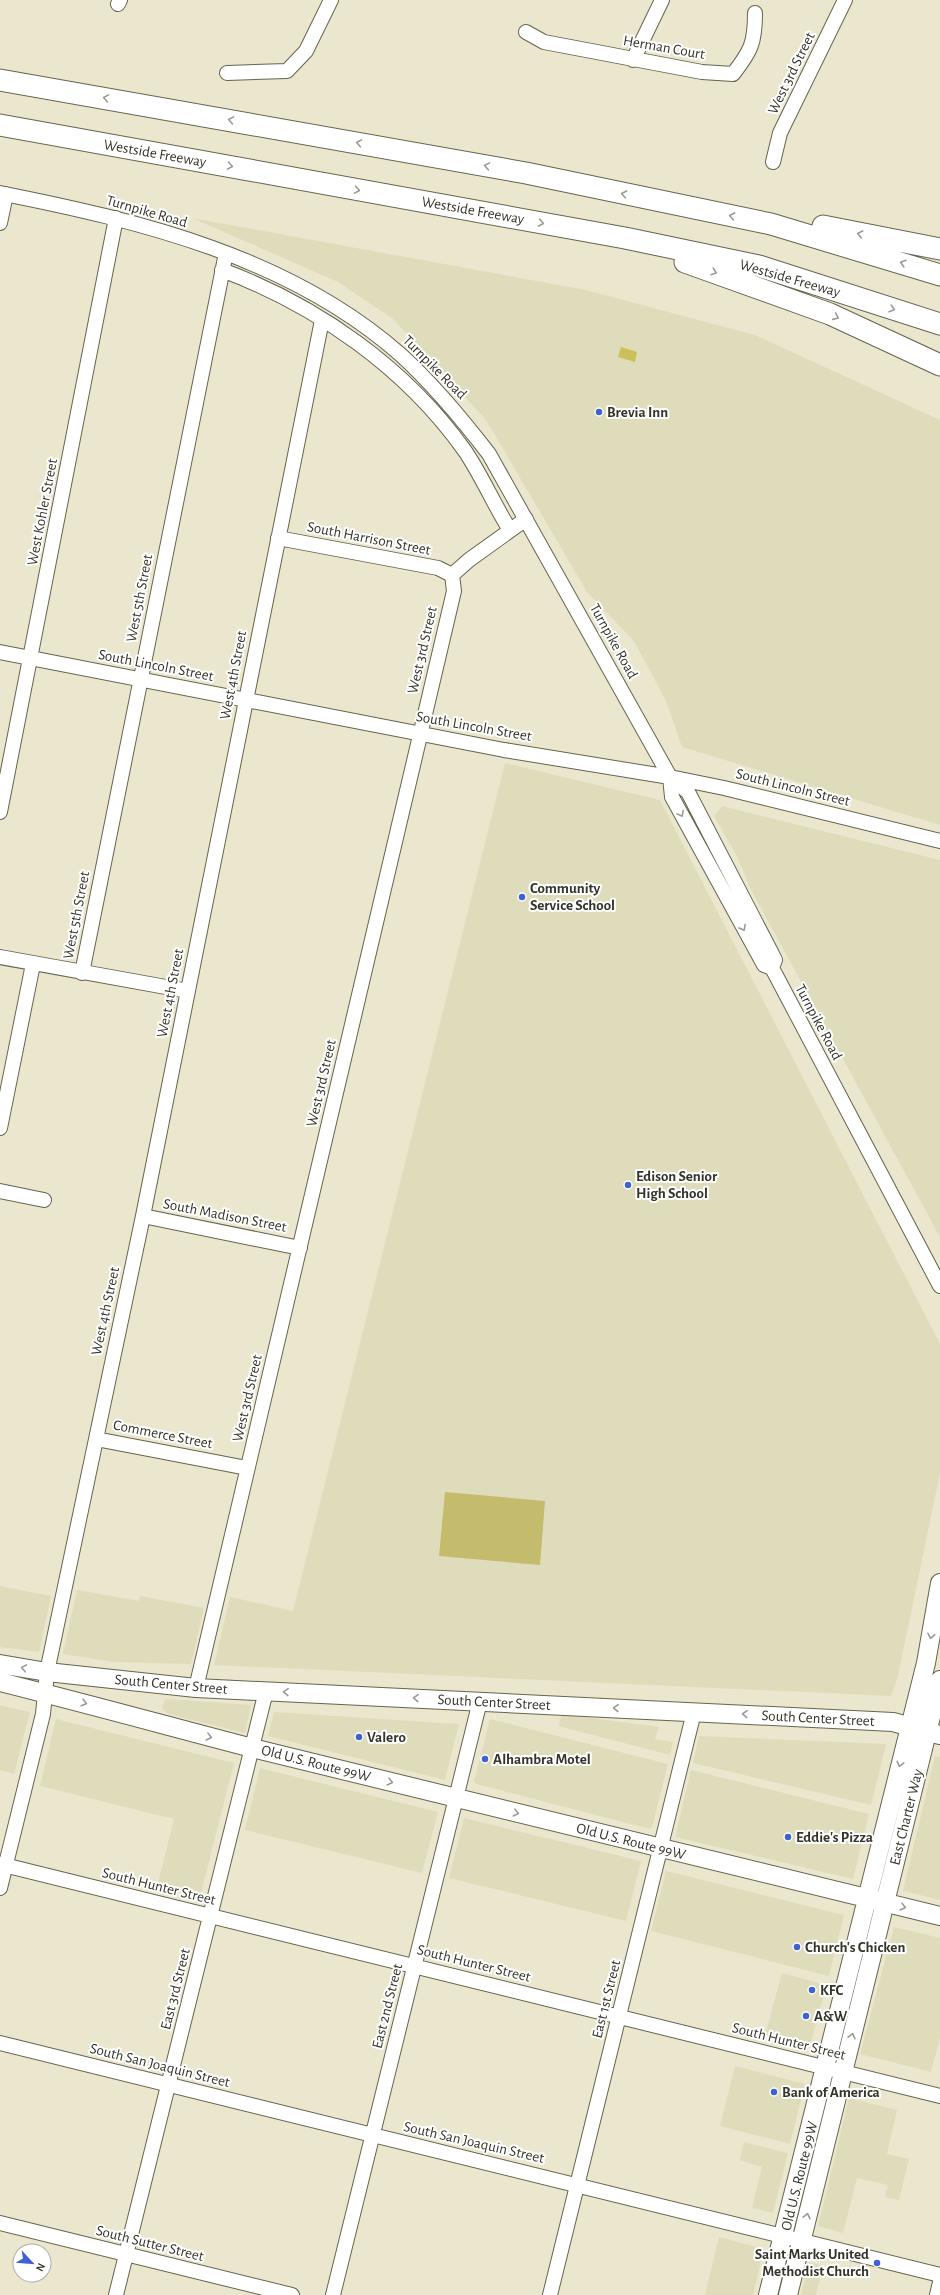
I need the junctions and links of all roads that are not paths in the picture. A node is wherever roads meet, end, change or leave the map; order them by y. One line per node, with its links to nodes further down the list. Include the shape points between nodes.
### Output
1 (331, 0): 8 (street, via 306,51 287,71)
2 (662, 0): 6 (street)
3 (845, 0): 14 (street, West 3rd Street, via 780,132)
4 (755, 13): 6 (street, Herman Court, via 755,35 748,55 733,74 702,72)
5 (526, 32): 6 (street, Herman Court, via 544,42)
6 (633, 60)
7 (0, 66): 10 (highway, via 42,77)
8 (227, 73)
9 (0, 80): 10 (highway)
10 (69, 92): 18 (highway, one-way to 10, via 526,173)
11 (0, 125): 12 (highway, Westside Freeway)
12 (67, 137): 13 (highway, via 26,142); 19 (highway, Westside Freeway, one-way to 19)
13 (0, 139)
14 (773, 162)
15 (3, 193): 16 (street, Turnpike Road); 17 (street)
16 (116, 218): 21 (street, Turnpike Road); 32 (street, West Kohler Street)
17 (0, 223)
18 (771, 224): 20 (highway, one-way to 18, via 810,223); 23 (highway, one-way to 18)
19 (625, 238): 25 (highway, Westside Freeway, one-way to 25, via 759,266); 26 (highway, one-way to 26, via 830,314)
20 (940, 249)
21 (226, 253): 22 (street, West 5th Street); 27 (street, Turnpike Road, via 279,274 313,292 347,313 401,355 468,426 489,454)
22 (222, 270): 24 (street, via 246,279); 33 (street, West 5th Street)
23 (940, 275)
24 (322, 320): 28 (street, via 382,362 429,406 466,453); 29 (street, West 4th Street)
25 (940, 324)
26 (940, 365)
27 (526, 519): 28 (street); 36 (street, Turnpike Road)
28 (510, 530): 30 (street)
29 (278, 538): 30 (street, South Harrison Street, via 438,568); 34 (street, West 4th Street)
30 (452, 575): 35 (street, West 3rd Street, via 454,590)
31 (0, 652): 32 (street, South Lincoln Street)
32 (30, 658): 33 (street, South Lincoln Street); 37 (street, West Kohler Street)
33 (140, 680): 34 (street, South Lincoln Street); 42 (street, West 5th Street)
34 (245, 700): 35 (street, South Lincoln Street); 43 (street, West 4th Street)
35 (420, 733): 36 (street, South Lincoln Street, via 504,750); 48 (street, West 3rd Street)
36 (670, 777): 38 (street, South Lincoln Street); 41 (street, Turnpike Road, one-way to 41, via 672,797 764,965); 41 (street, Turnpike Road, via 688,792 775,960)
37 (0, 812)
38 (940, 841)
39 (0, 957): 40 (street)
40 (33, 964): 42 (street); 44 (street)
41 (772, 968): 49 (street, Turnpike Road)
42 (82, 973): 43 (street)
43 (188, 991): 47 (street, West 4th Street)
44 (0, 1128)
45 (0, 1191): 46 (street)
46 (44, 1200)
47 (143, 1216): 48 (street, South Madison Street); 50 (street, West 4th Street)
48 (300, 1248): 51 (street, West 3rd Street)
49 (940, 1286)
50 (96, 1439): 51 (street, Commerce Street); 54 (street, West 4th Street)
51 (248, 1468): 57 (street, West 3rd Street)
52 (940, 1583): 62 (main road, East Charter Way, one-way to 62, via 926,1663)
53 (0, 1664): 54 (main road, one-way to 53)
54 (47, 1672): 57 (main road, South Center Street); 59 (street, West 4th Street)
55 (940, 1680): 63 (main road, East Charter Way)
56 (0, 1682): 59 (main road, Old U.S. Route 99W)
57 (196, 1688): 58 (main road, South Center Street)
58 (266, 1691): 60 (main road, South Center Street, one-way to 58); 64 (street, East 3rd Street)
59 (46, 1692): 64 (main road, Old U.S. Route 99W, one-way to 64); 67 (street, West 4th Street, via 43,1714)
60 (480, 1701): 61 (main road, South Center Street, one-way to 60); 65 (street, East 2nd Street)
61 (694, 1712): 62 (main road, South Center Street, one-way to 61, via 894,1722); 66 (street, East 1st Street)
62 (910, 1726): 63 (main road, South Center Street); 69 (main road, East Charter Way, one-way to 69)
63 (933, 1733): 70 (main road, East Charter Way)
64 (252, 1748): 65 (main road, Old U.S. Route 99W, one-way to 65); 71 (street, East 3rd Street)
65 (456, 1798): 66 (main road, Old U.S. Route 99W, one-way to 66); 73 (street, East 2nd Street)
66 (661, 1848): 69 (main road, Old U.S. Route 99W); 74 (street, East 1st Street)
67 (3, 1865): 68 (street, West 4th Street); 71 (street, South Hunter Street)
68 (0, 1888)
69 (866, 1899): 70 (main road); 76 (main road, Old U.S. Route 99W)
70 (885, 1902): 72 (main road, one-way to 72); 76 (main road, Old U.S. Route 99W, one-way to 70)
71 (210, 1916): 73 (street, South Hunter Street); 77 (street, East 3rd Street)
72 (940, 1916)
73 (414, 1966): 74 (street, South Hunter Street); 79 (street, East 2nd Street)
74 (619, 2017): 76 (street, South Hunter Street); 80 (street, East 1st Street)
75 (0, 2043): 77 (street, South San Joaquin Street)
76 (834, 2070): 78 (street, South Hunter Street); 82 (main road, Old U.S. Route 99W)
77 (168, 2085): 79 (street, South San Joaquin Street); 83 (street, East 3rd Street)
78 (940, 2096)
79 (372, 2135): 80 (street, South San Joaquin Street); 88 (street, East 2nd Street)
80 (578, 2184): 82 (street, South San Joaquin Street); 89 (street, East 1st Street)
81 (0, 2223): 83 (street, South Sutter Street)
82 (793, 2239): 84 (street, South San Joaquin Street); 90 (main road, Old U.S. Route 99W); 91 (main road, Old U.S. Route 99W)
83 (126, 2254): 86 (street, East 3rd Street); 87 (street, South Sutter Street)
84 (940, 2275)
85 (940, 2282): 92 (street)
86 (116, 2295)
87 (292, 2295)
88 (333, 2295)
89 (550, 2295)
90 (768, 2295)
91 (788, 2295)
92 (937, 2295)

